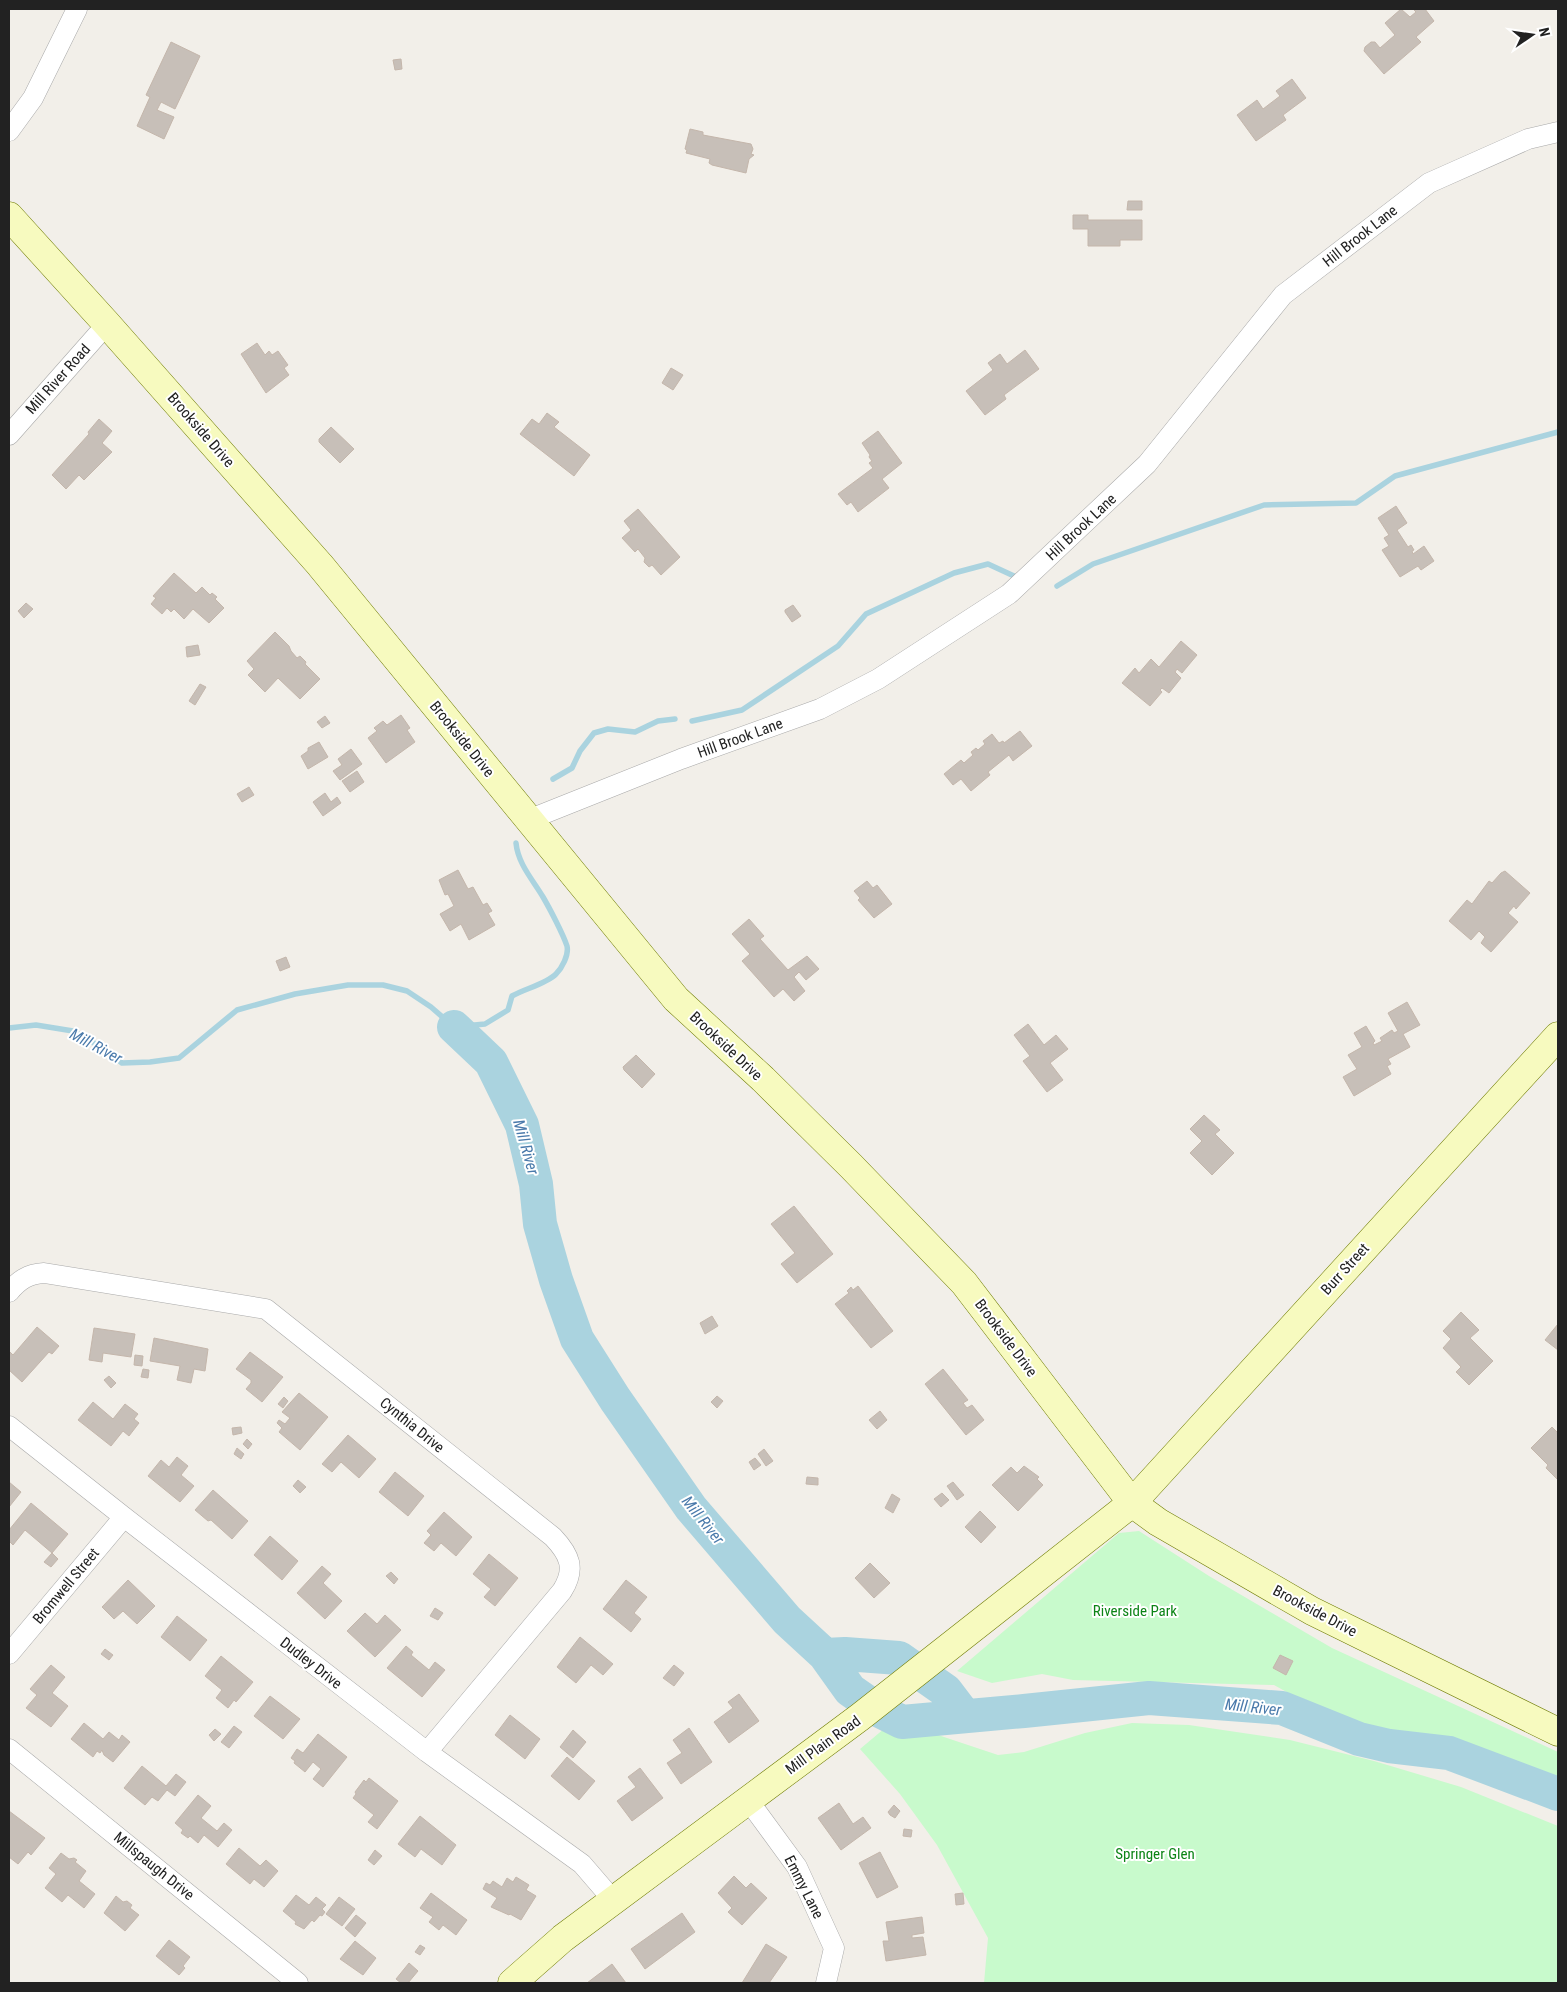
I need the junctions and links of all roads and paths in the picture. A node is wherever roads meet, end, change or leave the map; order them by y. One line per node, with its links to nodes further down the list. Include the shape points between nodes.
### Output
1 (77, 9): 2 (street, via 33,98)
2 (9, 131)
3 (1558, 132): 7 (street, Hill Brook Lane, via 1528,139 1429,183 1283,296 1147,464 1009,594 878,679 820,709 681,759)
4 (9, 216): 5 (main road, Brookside Drive)
5 (108, 324): 6 (street, Mill River Road); 7 (main road, Brookside Drive, via 320,565)
6 (9, 435)
7 (528, 820): 11 (main road, Brookside Drive, via 676,1000 790,1106 964,1283)
8 (1558, 1036): 11 (main road, Burr Street)
9 (9, 1292): 16 (street, Cynthia Drive, via 23,1278 44,1273 266,1309 562,1546 568,1556 570,1570 562,1591)
10 (9, 1426): 12 (street, Dudley Drive)
11 (1132, 1503): 14 (main road, Brookside Drive, via 1158,1522 1312,1611); 17 (main road, Mill Plain Road, via 947,1650)
12 (124, 1517): 13 (street, Bromwell Street); 16 (street, Dudley Drive)
13 (9, 1654)
14 (1558, 1732)
15 (9, 1749): 19 (street, Millspaugh Drive)
16 (427, 1752): 18 (street, Dudley Drive, via 582,1864)
17 (748, 1800): 18 (main road, Mill Plain Road); 21 (street, Emmy Lane, via 797,1867 834,1948)
18 (613, 1900): 20 (main road, Mill Plain Road)
19 (298, 1983)
20 (512, 1983)
21 (826, 1983)

